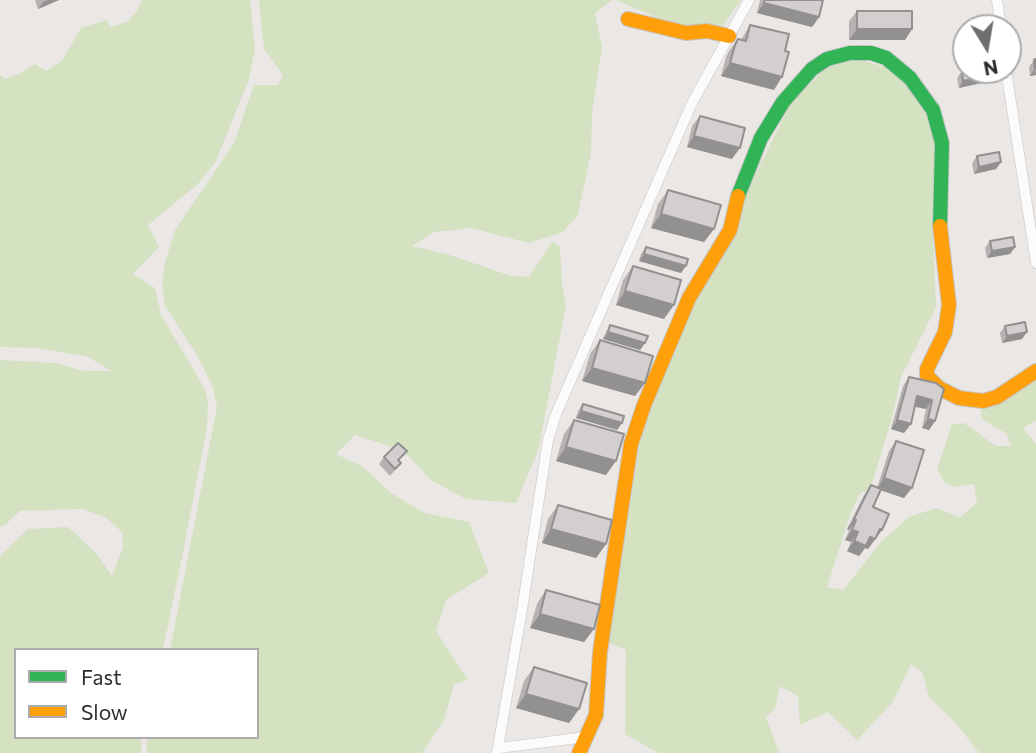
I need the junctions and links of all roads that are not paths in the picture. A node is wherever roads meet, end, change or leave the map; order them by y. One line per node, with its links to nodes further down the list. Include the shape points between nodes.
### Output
1 (749, 0): 3 (street)
2 (628, 19): 3 (street, via 686,33)
3 (729, 36): 8 (street, via 692,103 556,414)
4 (1008, 84): 5 (street)
5 (1036, 263)
6 (1036, 371): 7 (street, via 983,401 959,398 927,376 945,332 949,305 939,220 942,143 933,110 911,78 886,58 850,53 812,69 783,102 761,138 740,189 730,230 688,298 644,405 631,444 600,652 597,715)
7 (586, 737): 8 (street); 9 (street)
8 (498, 751)
9 (579, 753)

